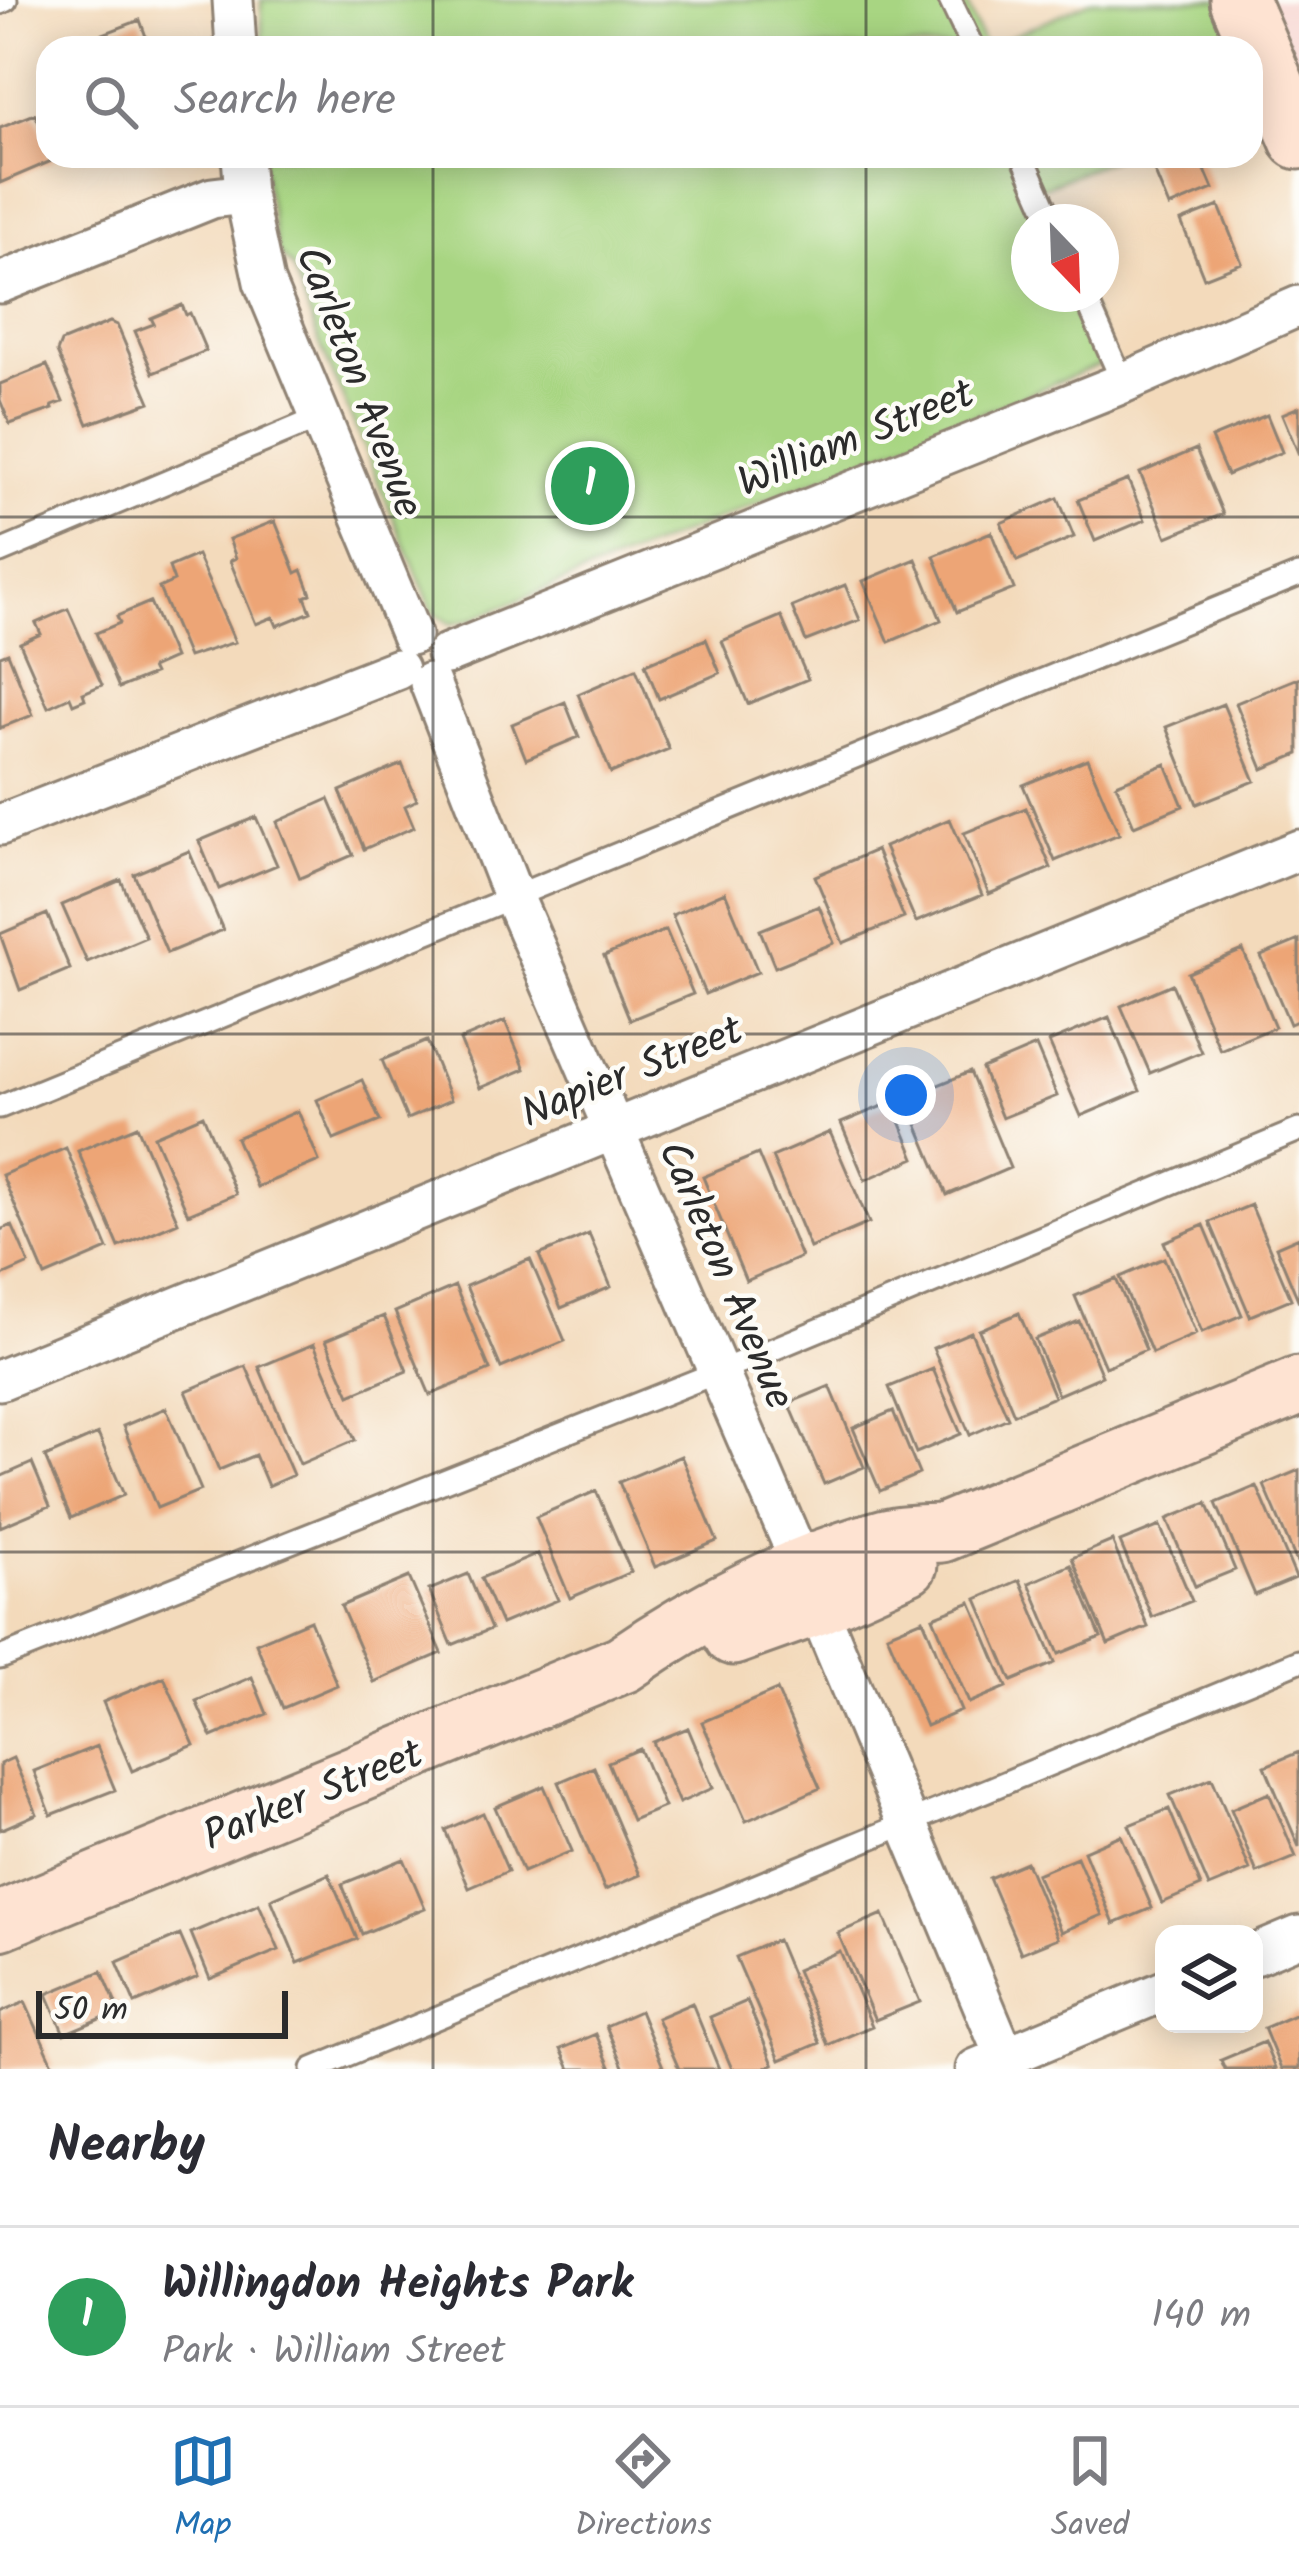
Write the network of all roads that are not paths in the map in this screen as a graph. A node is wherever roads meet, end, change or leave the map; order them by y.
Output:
1 (233, 0) edge
2 (950, 0) edge
3 (1239, 0) edge
4 (235, 36) edge
5 (967, 36) edge
6 (1254, 36) edge
7 (1263, 56) edge
8 (1299, 140) edge
9 (1028, 168) edge
10 (243, 175) edge
11 (1044, 204) edge
12 (0, 283) edge
13 (1299, 306) edge
14 (1092, 312) edge
15 (1123, 382) junction
16 (319, 418) junction
17 (0, 552) edge
18 (1299, 575) edge
19 (421, 660) junction
20 (0, 825) edge
21 (1299, 850) edge
22 (513, 896) junction
23 (0, 1107) edge
24 (613, 1129) junction
25 (1299, 1130) edge
26 (718, 1372) junction
27 (0, 1380) edge
28 (1299, 1386) edge
29 (810, 1587) junction
30 (0, 1658) edge
31 (1299, 1661) edge
32 (906, 1825) junction
33 (0, 1921) edge
34 (1299, 1936) edge
35 (1263, 1950) edge
36 (1155, 1995) edge
37 (997, 2065) edge
38 (313, 2069) edge

1 - 4 street
2 - 5 lane
3 - 6 street
7 - 8 street
9 - 11 lane
10 - 12 street
10 - 16 street, Carleton Avenue
13 - 15 street, William Street
14 - 15 lane
15 - 19 street, William Street
16 - 17 lane
16 - 19 street, Carleton Avenue
18 - 22 lane
19 - 20 street, William Street
19 - 22 street, Carleton Avenue
21 - 24 street, Napier Street
22 - 23 lane
22 - 24 street, Carleton Avenue
24 - 26 street, Carleton Avenue
24 - 27 street, Napier Street
25 - 26 lane
26 - 29 street, Carleton Avenue
26 - 30 lane
28 - 29 street, Parker Street
29 - 32 street, Carleton Avenue
29 - 33 street, Parker Street
31 - 32 lane
32 - 37 street, Carleton Avenue
32 - 38 lane
34 - 35 street
36 - 37 street

